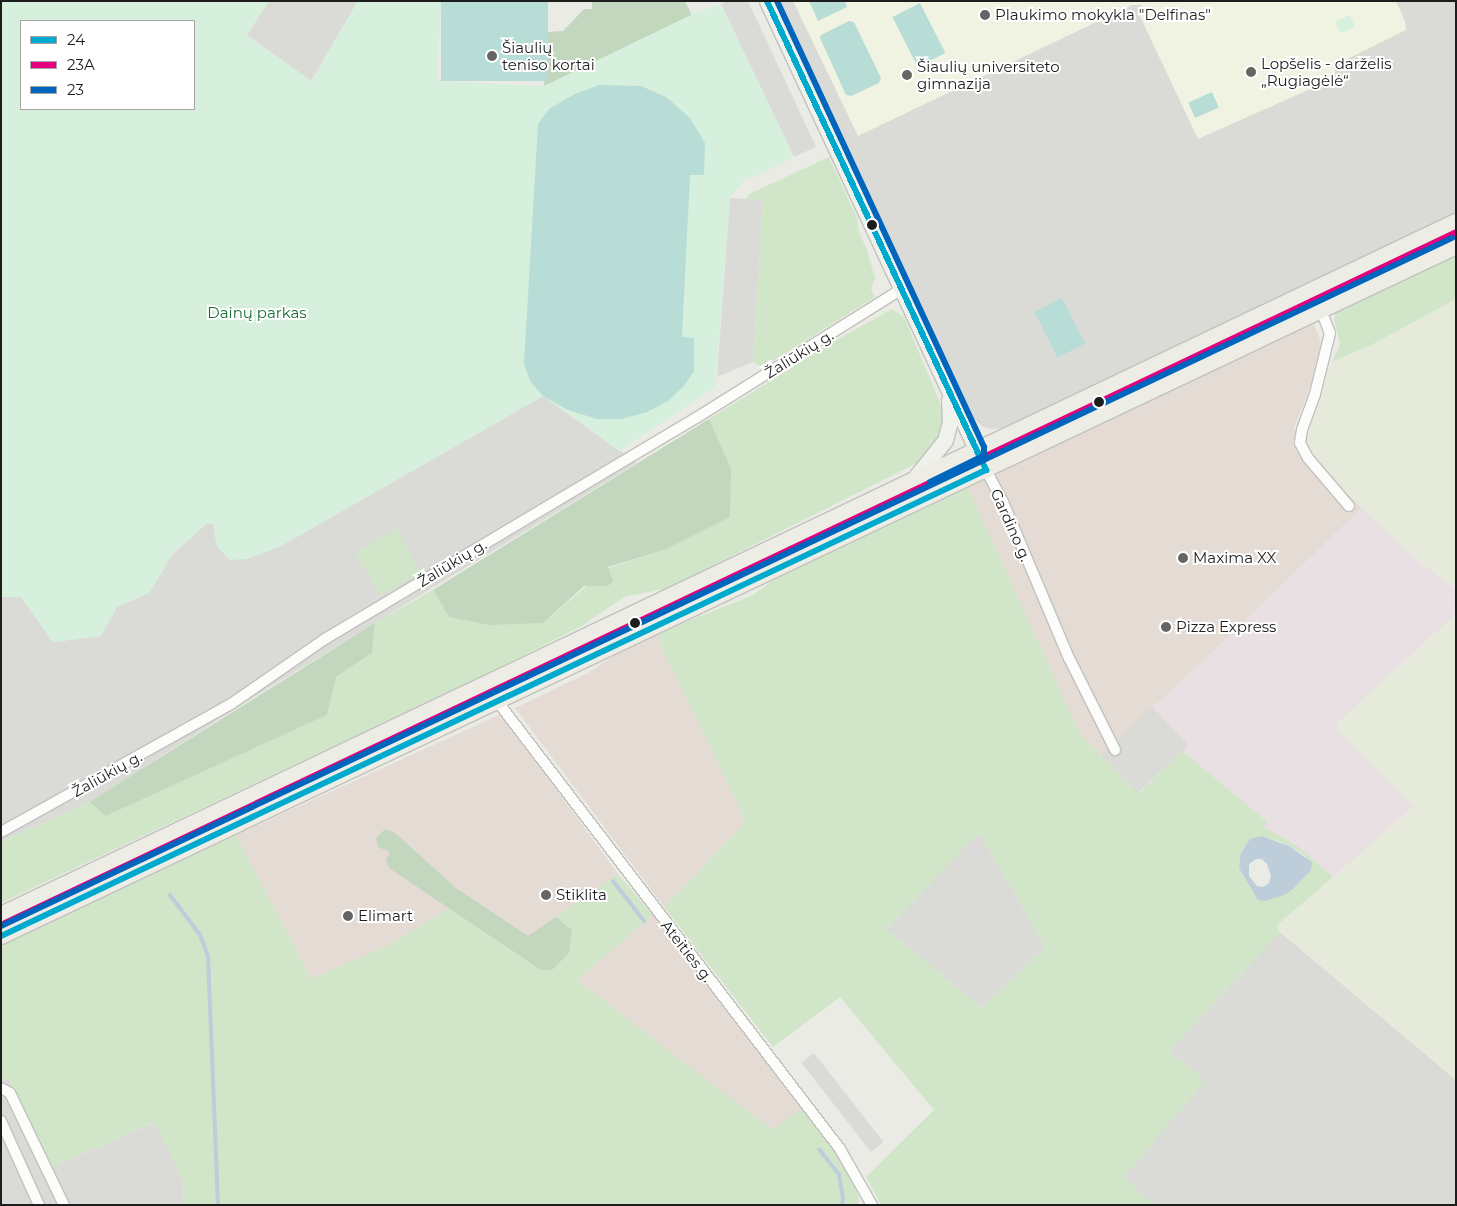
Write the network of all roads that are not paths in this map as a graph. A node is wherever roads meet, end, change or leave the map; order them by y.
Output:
1 (767, 1) edge
2 (1456, 222) edge
3 (1456, 246) edge
4 (1327, 284) junction
5 (900, 290) junction
6 (1337, 303) junction
7 (1321, 310) junction
8 (946, 386) junction
9 (976, 450) junction
10 (986, 470) junction
11 (914, 479) junction
12 (1349, 506) dead end
13 (486, 684) junction
14 (497, 702) junction
15 (1115, 750) dead end
16 (1, 832) edge
17 (86, 874) junction
18 (95, 892) junction
19 (1, 915) edge
20 (1, 936) edge
21 (1, 1088) edge
22 (1, 1121) edge
23 (871, 1204) edge
24 (39, 1205) edge
25 (64, 1205) edge

1 - 5 main road, Gardino g.
2 - 4 main road
3 - 6 main road
4 - 6 main road
4 - 9 main road
5 - 8 main road, Gardino g.
5 - 16 street, Žaliūkių g.
6 - 7 main road
7 - 10 main road
7 - 12 street
8 - 9 main road, Gardino g.
8 - 11 main road
9 - 10 main road, Gardino g.
9 - 11 main road
10 - 14 main road
10 - 15 street, Gardino g.
11 - 13 main road
13 - 14 main road
13 - 17 main road
14 - 18 main road
14 - 23 street, Ateities g.
17 - 18 main road
17 - 19 main road
18 - 20 main road
21 - 25 street
22 - 24 street

